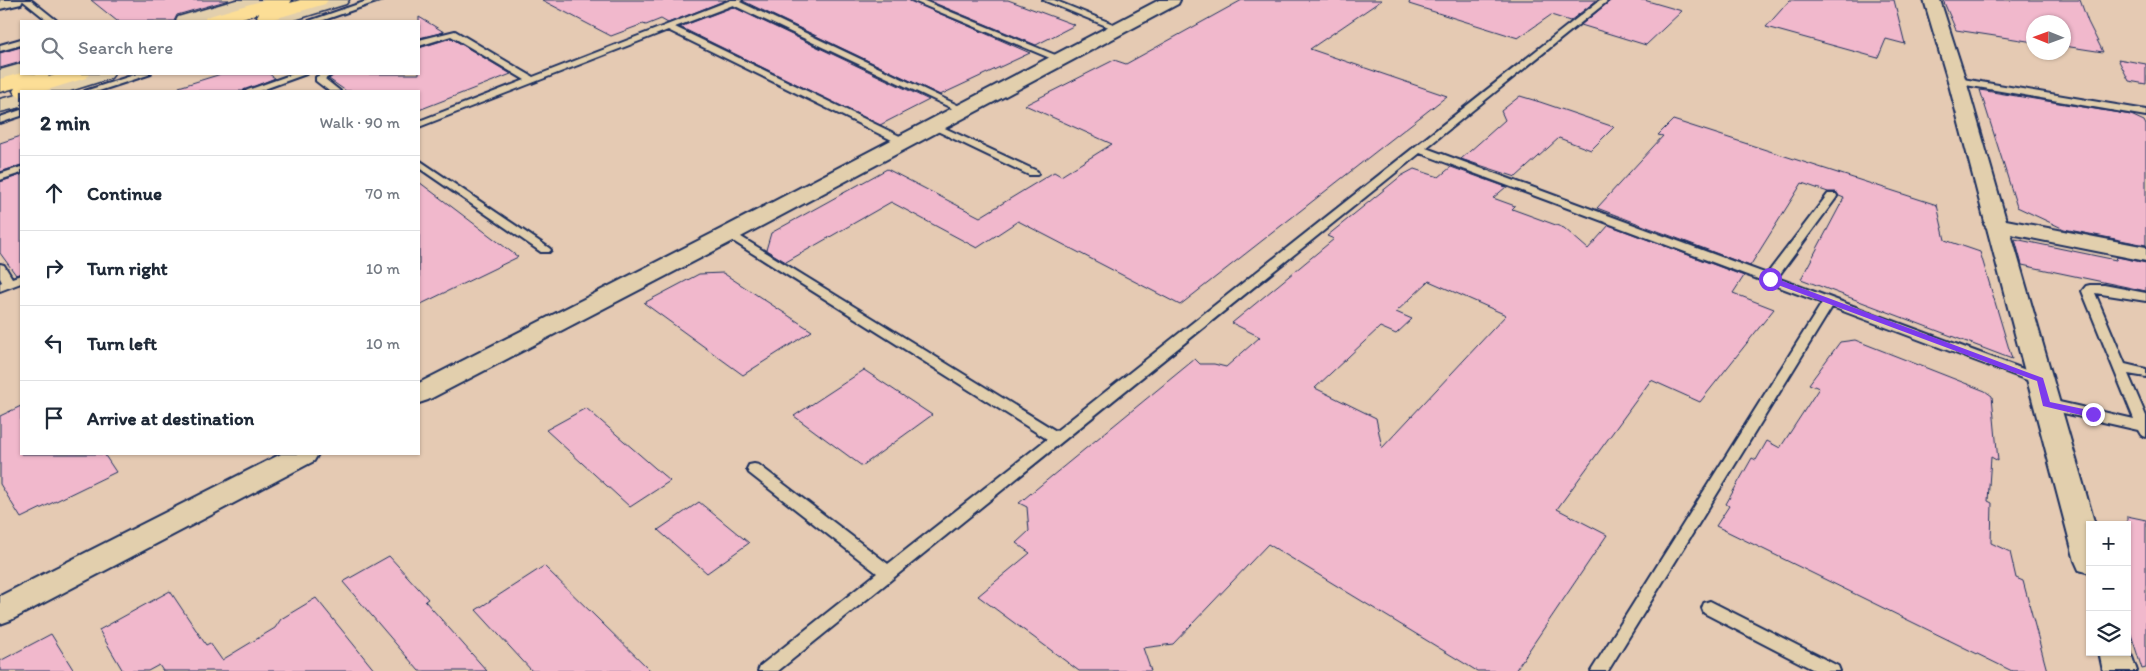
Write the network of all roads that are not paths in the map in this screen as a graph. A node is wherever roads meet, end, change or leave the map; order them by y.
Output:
1 (15, 0) edge
2 (26, 0) edge
3 (256, 0) edge
4 (283, 0) edge
5 (319, 0) edge
6 (340, 0) edge
7 (378, 0) edge
8 (915, 0) edge
9 (1047, 0) edge
10 (1172, 0) edge
11 (1605, 0) edge
12 (1932, 0) edge
13 (735, 1) edge
14 (0, 4) edge
15 (52, 20) dead end
16 (188, 20) edge
17 (217, 20) edge
18 (253, 20) edge
19 (275, 20) edge
20 (316, 20) edge
21 (668, 27) junction
22 (1119, 28) junction
23 (20, 42) edge
24 (420, 43) edge
25 (0, 48) edge
26 (1060, 60) junction
27 (20, 70) edge
28 (38, 75) edge
29 (76, 75) edge
30 (101, 75) edge
31 (143, 75) edge
32 (297, 75) edge
33 (327, 75) edge
34 (0, 77) edge
35 (532, 80) junction
36 (1956, 81) junction
37 (0, 86) edge
38 (25, 90) edge
39 (51, 90) edge
40 (93, 90) edge
41 (253, 90) edge
42 (334, 90) edge
43 (20, 92) edge
44 (0, 98) edge
45 (20, 100) edge
46 (0, 106) edge
47 (963, 110) junction
48 (20, 113) edge
49 (2146, 113) edge
50 (0, 120) edge
51 (420, 124) edge
52 (934, 126) junction
53 (904, 142) junction
54 (1420, 149) junction
55 (420, 164) edge
56 (20, 170) edge
57 (1032, 173) dead end
58 (0, 177) edge
59 (1832, 196) dead end
60 (1995, 224) junction
61 (729, 234) junction
62 (544, 250) dead end
63 (2146, 254) edge
64 (0, 267) edge
65 (20, 279) edge
66 (1770, 279) junction
67 (5, 286) edge
68 (2146, 298) edge
69 (1830, 301) junction
70 (2118, 367) junction
71 (2146, 373) edge
72 (2040, 380) junction
73 (420, 393) edge
74 (2132, 401) junction
75 (2046, 404) junction
76 (2146, 404) edge
77 (2145, 428) edge
78 (1056, 438) junction
79 (302, 455) edge
80 (754, 469) dead end
81 (2086, 547) edge
82 (888, 572) junction
83 (1710, 608) dead end
84 (0, 611) edge
85 (2116, 656) edge
86 (766, 671) edge
87 (1599, 671) edge
88 (1832, 671) edge
89 (2120, 671) edge

1 - 14 street
2 - 15 lane
3 - 16 street
4 - 17 main road
5 - 18 main road
6 - 19 street
7 - 20 lane
8 - 26 lane
9 - 22 lane
10 - 22 street
11 - 54 lane
12 - 36 street
13 - 21 lane
13 - 47 lane
21 - 35 lane
21 - 53 lane
22 - 26 street
23 - 25 lane
24 - 35 lane
26 - 47 street
27 - 34 street
28 - 37 main road
29 - 38 main road
30 - 39 street
31 - 40 lane
32 - 41 lane
33 - 42 lane
35 - 51 lane
36 - 49 lane
36 - 60 street
43 - 44 main road
45 - 46 street
47 - 52 street
48 - 50 lane
52 - 53 street
52 - 57 lane
53 - 61 street
54 - 66 lane
54 - 78 lane
55 - 62 lane
56 - 58 lane
59 - 66 lane
60 - 63 street
60 - 72 street
61 - 73 street
61 - 78 lane
64 - 67 lane
65 - 67 lane
66 - 69 lane
68 - 70 lane
69 - 72 lane
69 - 87 lane
70 - 71 lane
70 - 74 lane
72 - 75 street
74 - 76 lane
74 - 77 lane
75 - 77 lane
75 - 81 street
78 - 82 lane
79 - 84 street
80 - 82 lane
82 - 86 lane
83 - 88 lane
85 - 89 street

